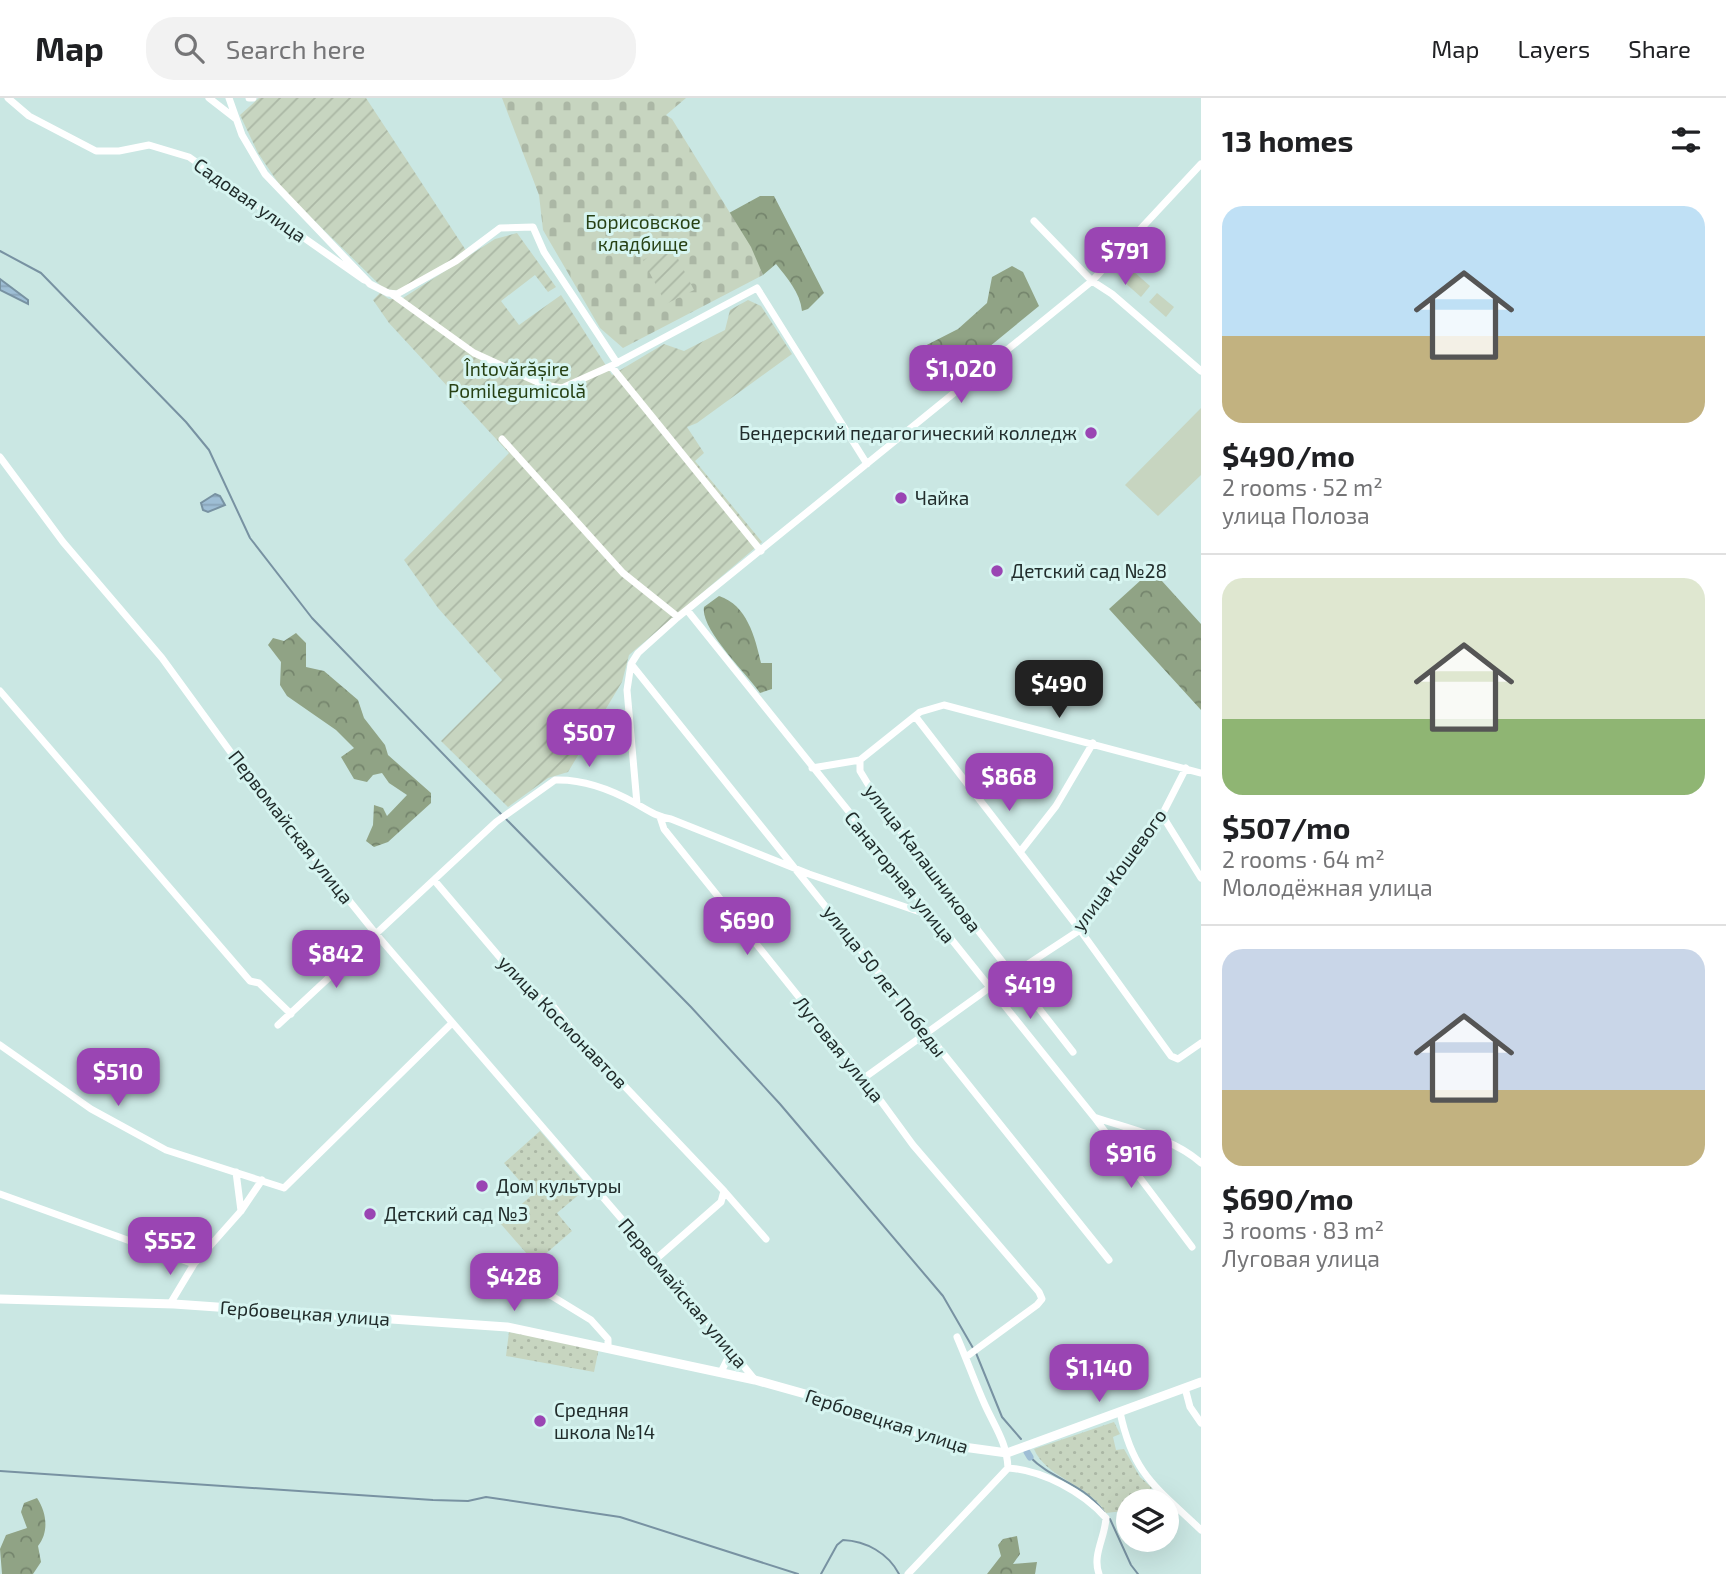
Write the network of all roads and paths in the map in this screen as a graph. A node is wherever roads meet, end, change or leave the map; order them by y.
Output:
1 (8, 98) edge
2 (209, 98) edge
3 (229, 98) edge
4 (237, 120) junction
5 (1201, 164) edge
6 (1034, 220) dead end
7 (1092, 281) junction
8 (370, 284) junction
9 (393, 295) junction
10 (614, 364) junction
11 (1201, 371) edge
12 (502, 439) dead end
13 (0, 457) edge
14 (867, 464) junction
15 (761, 551) junction
16 (687, 610) junction
17 (678, 617) junction
18 (631, 664) junction
19 (0, 691) edge
20 (917, 714) junction
21 (1093, 743) junction
22 (860, 760) junction
23 (812, 768) junction
24 (1186, 768) junction
25 (1201, 773) edge
26 (637, 804) junction
27 (1162, 815) junction
28 (660, 817) junction
29 (1020, 852) junction
30 (799, 870) junction
31 (1201, 878) edge
32 (434, 880) junction
33 (930, 915) junction
34 (1080, 930) junction
35 (376, 934) junction
36 (1010, 973) junction
37 (988, 988) junction
38 (291, 1014) junction
39 (451, 1024) junction
40 (278, 1025) dead end
41 (927, 1035) junction
42 (1201, 1043) edge
43 (0, 1045) edge
44 (1073, 1052) dead end
45 (864, 1077) junction
46 (1094, 1117) junction
47 (1201, 1163) edge
48 (236, 1172) junction
49 (262, 1180) junction
50 (724, 1191) junction
51 (0, 1194) edge
52 (241, 1211) junction
53 (766, 1239) dead end
54 (1192, 1247) dead end
55 (656, 1259) junction
56 (1109, 1260) dead end
57 (194, 1264) junction
58 (524, 1279) dead end
59 (1, 1301) edge
60 (170, 1304) junction
61 (957, 1337) dead end
62 (608, 1347) junction
63 (732, 1352) junction
64 (972, 1353) junction
65 (721, 1372) junction
66 (755, 1380) junction
67 (1201, 1382) edge
68 (1185, 1388) junction
69 (1120, 1412) junction
70 (1201, 1423) edge
71 (1007, 1453) junction
72 (1008, 1468) junction
73 (1201, 1530) edge
74 (908, 1574) edge
75 (1099, 1574) edge

1 - 8 street, Садовая улица
2 - 4 street
3 - 4 street
4 - 8 street
5 - 7 street
6 - 7 street
7 - 11 street
7 - 14 street
8 - 9 street
9 - 10 street
9 - 10 street
10 - 14 street
10 - 15 street
12 - 17 street
13 - 35 street, Первомайская улица
14 - 15 street
15 - 16 street
16 - 17 street
16 - 23 street, Санаторная улица
17 - 18 street
18 - 26 street
18 - 30 street, улица 50 лет Победы
19 - 38 street
20 - 21 street
20 - 22 street
20 - 29 street
21 - 24 street
21 - 29 street
22 - 23 street
22 - 36 street, улица Калашникова
23 - 33 street, Санаторная улица
24 - 25 street
24 - 27 street, улица Кошевого
26 - 28 street
26 - 32 street
27 - 31 street
27 - 34 street, улица Кошевого
28 - 30 street
28 - 45 street, Луговая улица
29 - 34 street
30 - 33 street
30 - 41 street, улица 50 лет Победы
32 - 35 street
32 - 50 street, улица Космонавтов
33 - 37 street, Санаторная улица
34 - 36 street, улица Кошевого
34 - 42 street
35 - 38 street
35 - 39 street, Первомайская улица
36 - 37 street, улица Кошевого
36 - 44 street, улица Калашникова
37 - 41 street, улица Кошевого
37 - 46 street, Санаторная улица
38 - 40 street
39 - 49 street
39 - 55 street, Первомайская улица
41 - 45 street, улица Кошевого
41 - 56 street, улица 50 лет Победы
43 - 48 street
45 - 64 street, Луговая улица
46 - 47 street
46 - 54 street, Санаторная улица
48 - 49 street
48 - 52 street
49 - 52 street
50 - 53 street, улица Космонавтов
50 - 55 street
51 - 57 street
52 - 57 street
55 - 63 street, Первомайская улица
57 - 60 street
58 - 62 street
59 - 60 street, Гербовецкая улица
60 - 62 street, Гербовецкая улица
61 - 64 street
62 - 65 street, Гербовецкая улица
63 - 65 street
63 - 66 street, Первомайская улица
64 - 71 street
65 - 66 street, Гербовецкая улица
66 - 71 street, Гербовецкая улица
67 - 68 street, Гербовецкая улица
68 - 69 street, Гербовецкая улица
68 - 70 street
69 - 71 street, Гербовецкая улица
69 - 73 street
71 - 72 street
72 - 74 street
72 - 75 street

